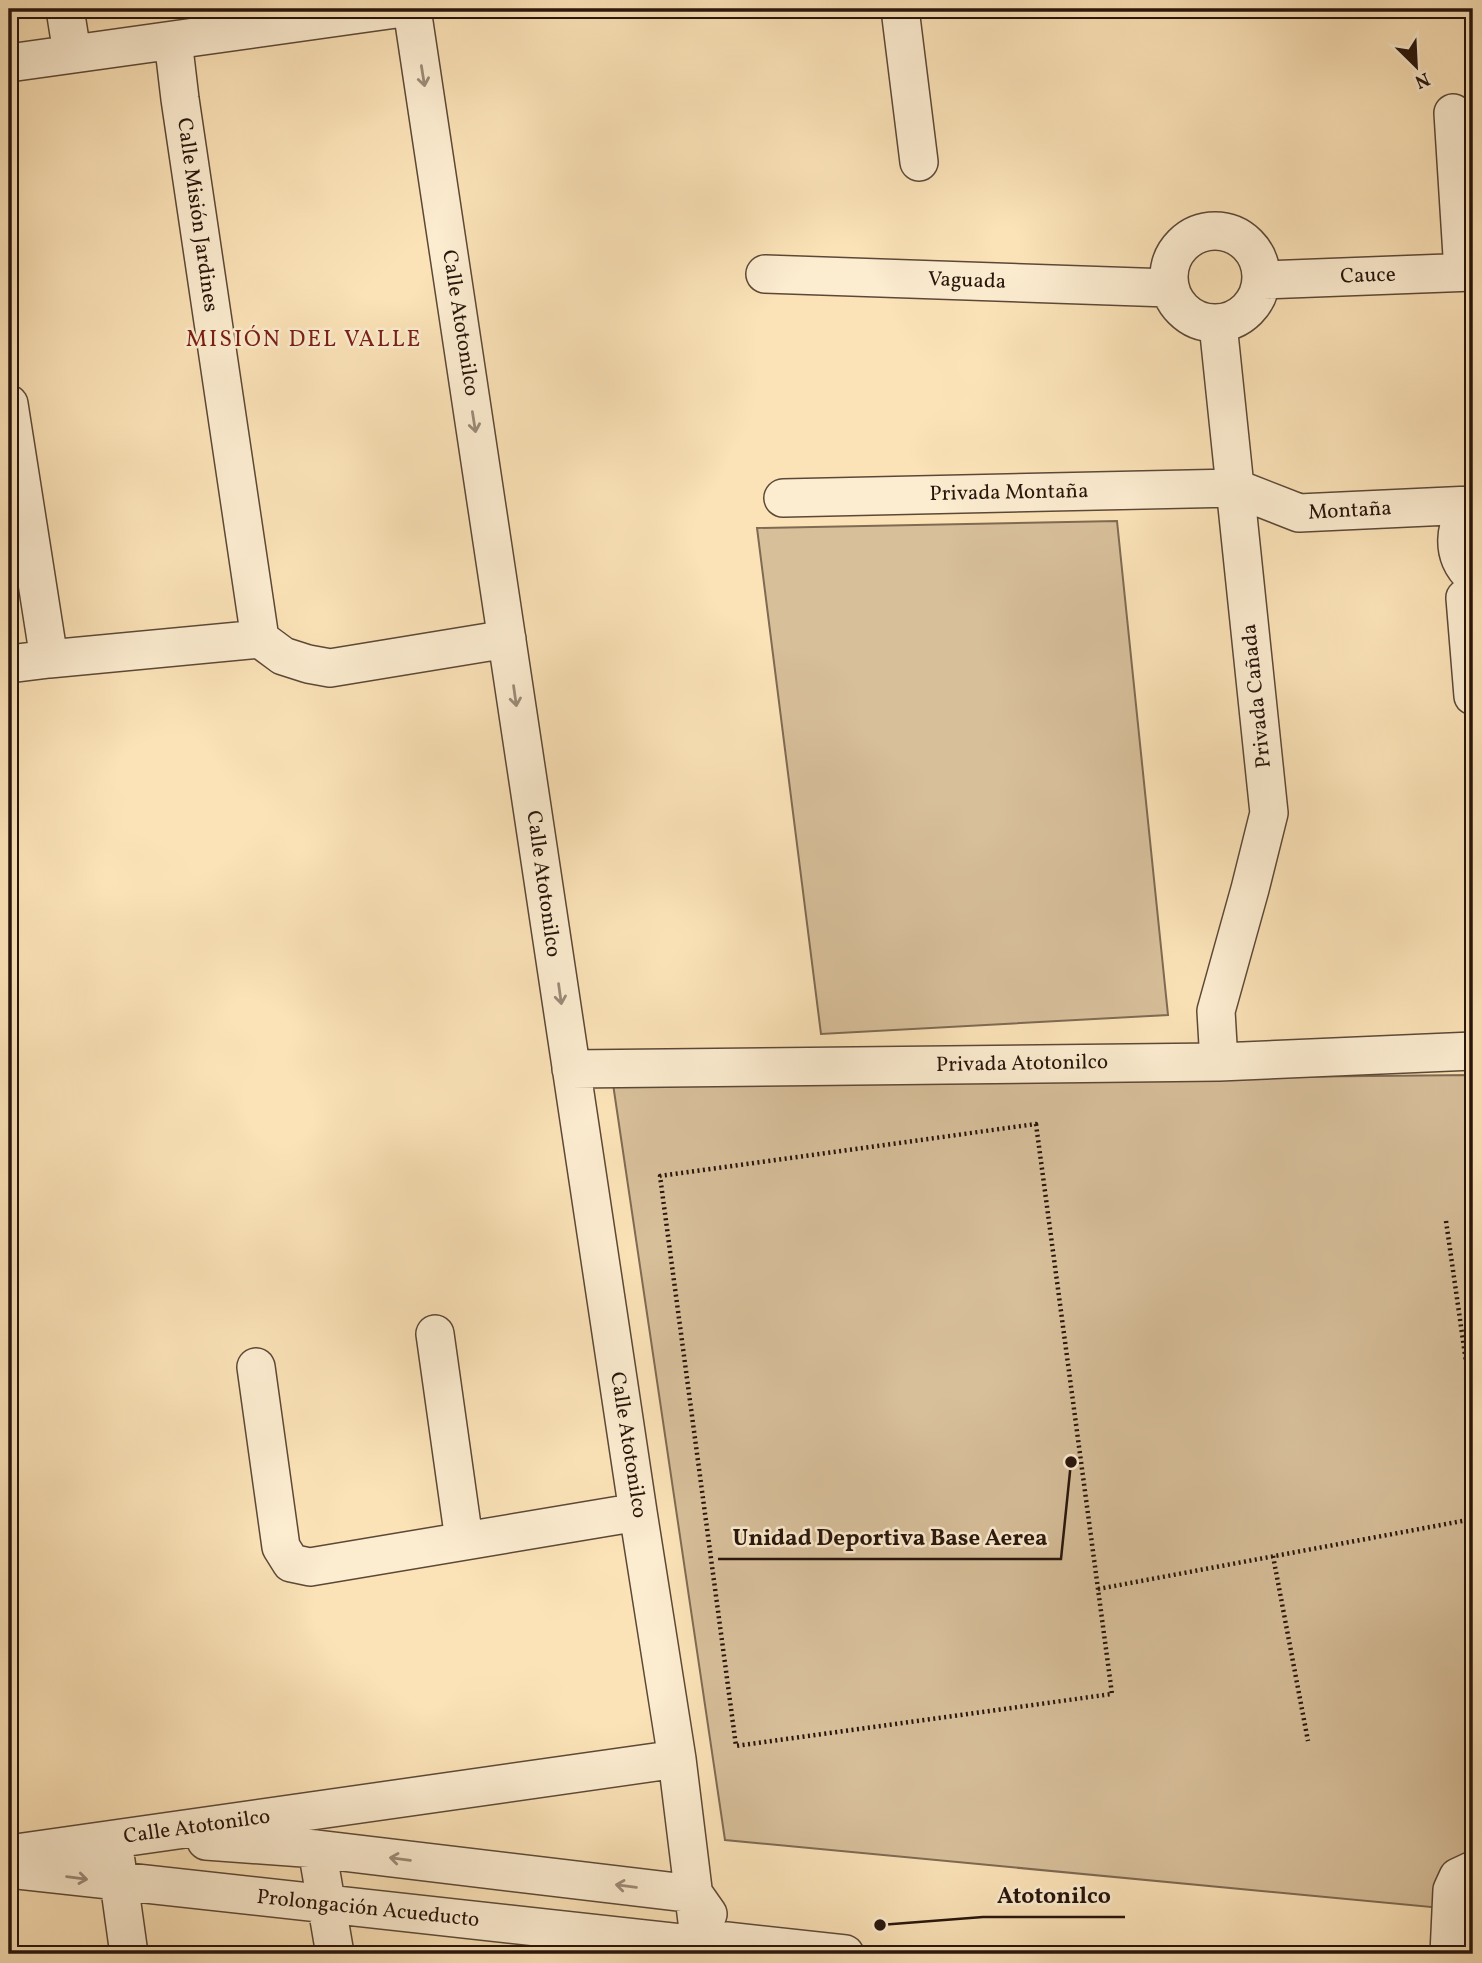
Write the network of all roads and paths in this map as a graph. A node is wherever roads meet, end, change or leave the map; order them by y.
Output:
1 (65, 9) edge
2 (396, 9) edge
3 (412, 9) edge
4 (900, 9) edge
5 (173, 40) junction
6 (72, 53) junction
7 (9, 63) edge
8 (1452, 113) dead end
9 (919, 162) dead end
10 (1468, 272) edge
11 (765, 274) dead end
12 (1263, 280) junction
13 (1169, 288) junction
14 (1219, 324) junction
15 (9, 404) edge
16 (1235, 488) junction
17 (783, 498) dead end
18 (1472, 504) edge
19 (1473, 576) edge
20 (1473, 592) edge
21 (260, 639) junction
22 (507, 639) junction
23 (49, 659) junction
24 (9, 664) edge
25 (1473, 696) edge
26 (1473, 1051) edge
27 (1219, 1062) junction
28 (571, 1069) junction
29 (1446, 1221) dead end
30 (435, 1334) dead end
31 (256, 1367) dead end
32 (1473, 1411) edge
33 (638, 1512) junction
34 (1473, 1519) edge
35 (464, 1540) junction
36 (1273, 1556) junction
37 (1098, 1589) junction
38 (1308, 1741) dead end
39 (677, 1759) junction
40 (124, 1837) junction
41 (317, 1849) junction
42 (9, 1853) edge
43 (9, 1870) edge
44 (1473, 1870) edge
45 (538, 1875) junction
46 (119, 1883) junction
47 (694, 1894) junction
48 (326, 1904) junction
49 (549, 1941) edge
50 (709, 1947) edge
51 (129, 1954) edge
52 (335, 1954) edge
53 (834, 1954) edge
54 (1450, 1954) edge

1 - 6 street
2 - 5 street
3 -> 22 street, Calle Atotonilco
4 - 9 street
5 - 6 street
5 - 21 street, Calle Misión Jardines
6 - 7 street
8 - 10 street
10 - 12 street, Cauce
11 - 13 street, Vaguada
12 - 13 street
12 - 14 street
13 - 14 street
14 - 16 street, Privada Cañada
15 - 23 street
16 - 17 street, Privada Montaña
16 - 18 street, Montaña
16 - 27 street, Privada Cañada
18 - 19 street
20 - 25 street
21 - 22 street
21 - 23 street
22 -> 28 street, Calle Atotonilco
23 - 24 street
26 - 27 street, Privada Atotonilco
27 - 28 street, Privada Atotonilco
28 - 33 street, Calle Atotonilco
29 - 32 path
30 - 35 street
31 - 35 street
33 - 35 street
33 - 39 street, Calle Atotonilco
34 - 36 path
36 - 37 path
36 - 38 path
37 - 37 path
39 - 40 street, Calle Atotonilco
39 - 47 street, Calle Atotonilco
40 - 41 street
40 - 42 street, Calle Atotonilco
40 - 46 street
45 -> 41 street
41 - 48 street
43 -> 46 street, Prolongación Acueducto
44 - 54 street
47 -> 45 street
45 - 49 street
46 - 48 street, Prolongación Acueducto
46 - 51 street
47 - 50 street
48 - 49 street, Prolongación Acueducto
48 - 52 street
49 - 50 street, Prolongación Acueducto
50 - 53 street, Prolongación Acueducto

